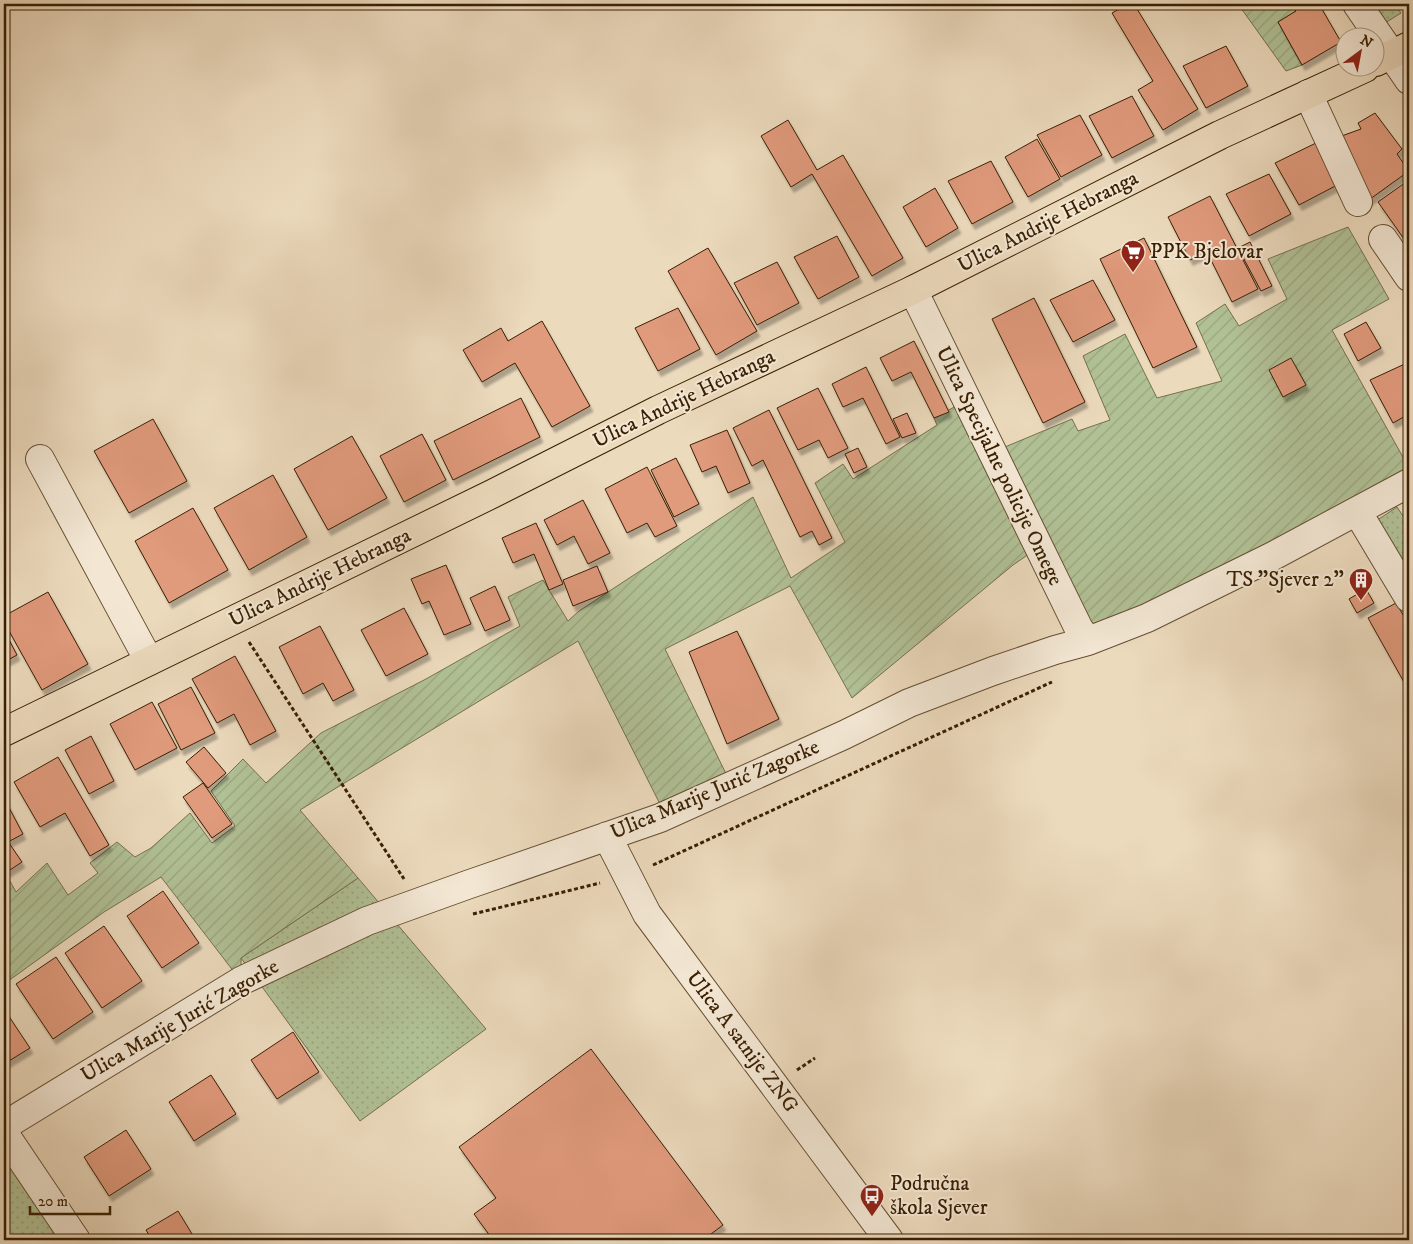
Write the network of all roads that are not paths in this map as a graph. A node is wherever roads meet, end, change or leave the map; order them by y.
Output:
1 (1357, 4) edge
2 (1392, 54) edge
3 (1342, 78) edge
4 (1409, 80) edge
5 (1308, 94) junction
6 (1358, 202) dead end
7 (1383, 239) dead end
8 (1409, 277) edge
9 (913, 290) junction
10 (40, 459) dead end
11 (1409, 483) edge
12 (1358, 511) junction
13 (1409, 598) edge
14 (1088, 641) junction
15 (149, 661) junction
16 (4, 732) edge
17 (607, 836) junction
18 (4, 1126) edge
19 (4, 1133) edge
20 (76, 1240) edge
21 (889, 1240) edge

1 - 2 street
2 - 4 street
3 - 5 main road, Ulica Andrije Hebranga
5 - 6 street
5 - 9 main road, Ulica Andrije Hebranga
7 - 8 street
9 - 14 street, Ulica Specijalne policije Omege
9 - 15 main road, Ulica Andrije Hebranga
10 - 15 street
11 - 12 street, Ulica Marije Jurić Zagorke
12 - 13 street
12 - 14 street, Ulica Marije Jurić Zagorke
14 - 17 street, Ulica Marije Jurić Zagorke
15 - 16 main road, Ulica Andrije Hebranga
17 - 18 street, Ulica Marije Jurić Zagorke
17 - 21 street, Ulica A satnije ZNG
19 - 20 street

